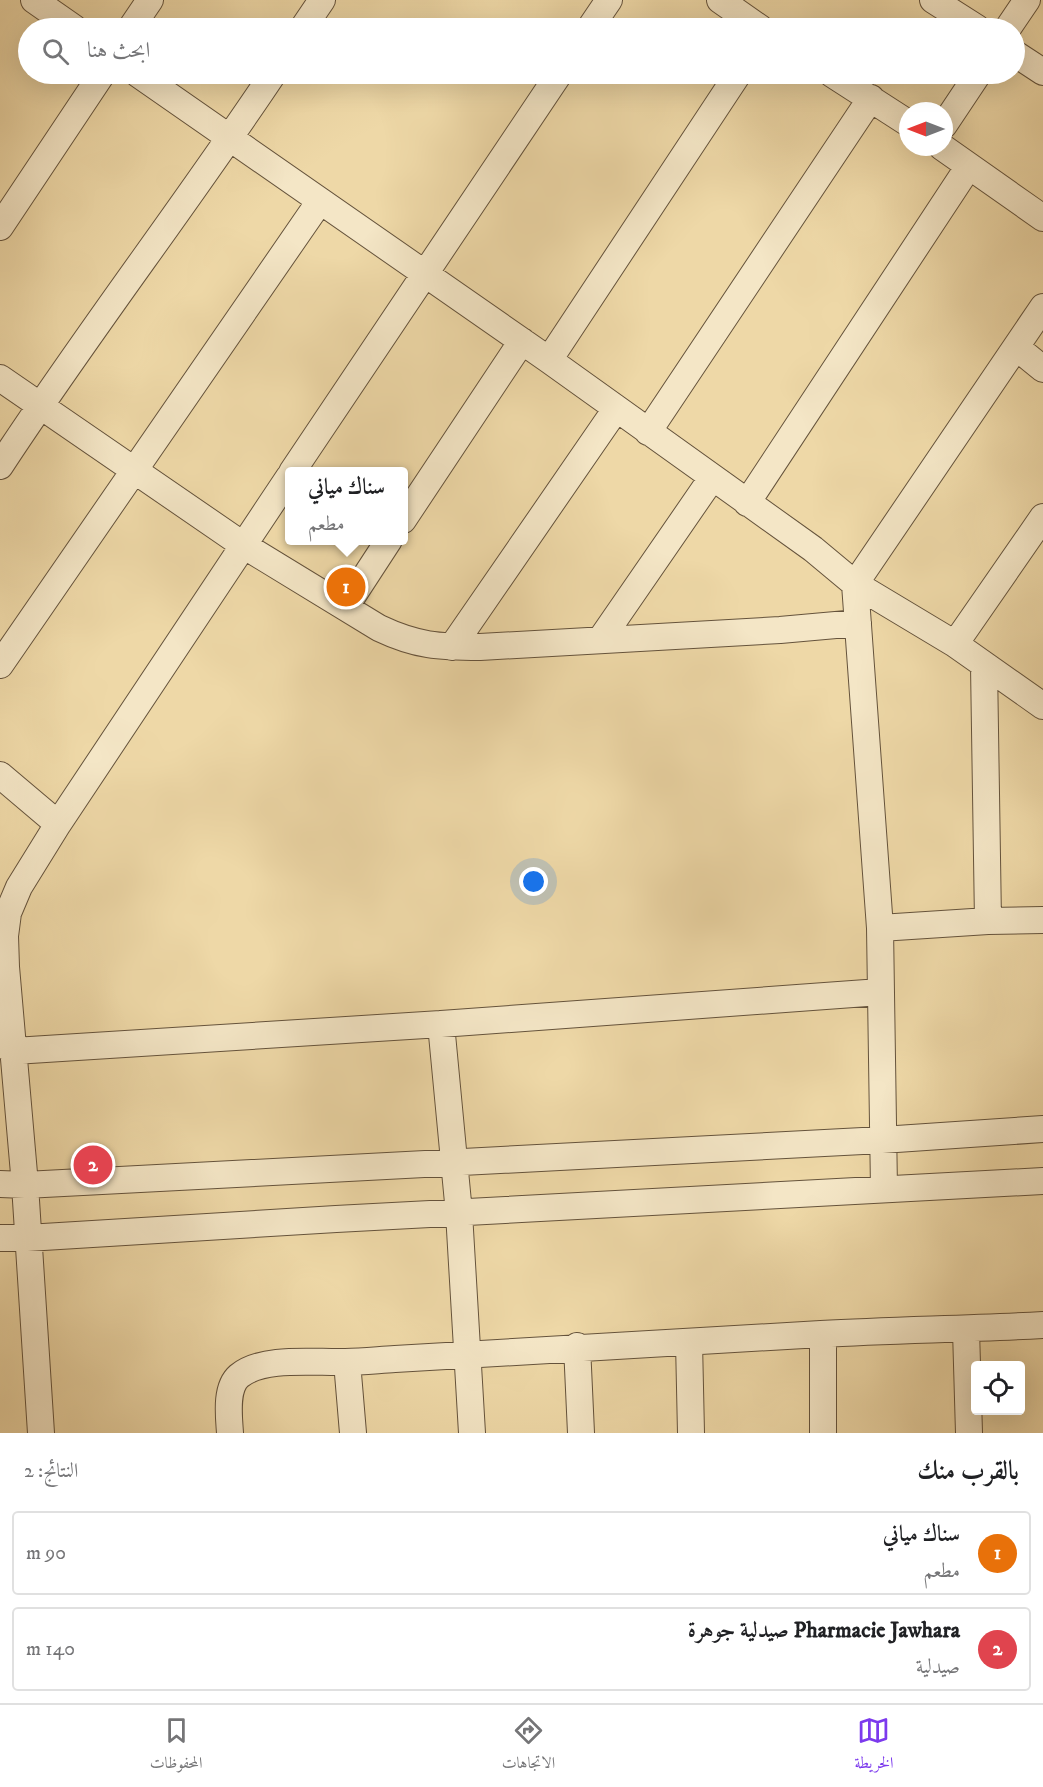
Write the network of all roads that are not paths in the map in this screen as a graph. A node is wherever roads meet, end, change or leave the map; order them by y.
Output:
1 (34, 0) edge
2 (150, 0) edge
3 (322, 0) edge
4 (609, 0) edge
5 (720, 0) edge
6 (933, 0) edge
7 (1027, 0) edge
8 (60, 18) edge
9 (138, 18) edge
10 (310, 18) edge
11 (597, 18) edge
12 (746, 18) edge
13 (961, 18) edge
14 (1015, 18) edge
15 (1025, 60) edge
16 (1043, 72) edge
17 (95, 84) edge
18 (152, 84) edge
19 (266, 84) edge
20 (552, 84) edge
21 (731, 84) edge
22 (848, 84) edge
23 (971, 84) edge
24 (871, 98) junction
25 (953, 112) edge
26 (899, 117) edge
27 (230, 138) junction
28 (953, 155) edge
29 (969, 166) junction
30 (320, 201) junction
31 (1043, 218) edge
32 (0, 227) edge
33 (425, 274) junction
34 (1043, 307) edge
35 (522, 341) junction
36 (1016, 347) junction
37 (549, 360) junction
38 (1043, 369) edge
39 (0, 378) edge
40 (40, 405) junction
41 (616, 409) junction
42 (648, 432) junction
43 (0, 466) edge
44 (295, 467) edge
45 (135, 471) junction
46 (712, 478) junction
47 (285, 483) edge
48 (747, 503) junction
49 (408, 512) edge
50 (1043, 518) edge
51 (243, 545) junction
52 (386, 545) edge
53 (855, 584) junction
54 (346, 606) junction
55 (858, 623) junction
56 (601, 639) junction
57 (954, 644) junction
58 (452, 647) junction
59 (0, 665) edge
60 (984, 666) junction
61 (1043, 706) edge
62 (0, 775) edge
63 (58, 824) junction
64 (1043, 920) edge
65 (988, 921) junction
66 (880, 928) junction
67 (880, 992) junction
68 (441, 1024) junction
69 (7, 1047) edge
70 (1043, 1129) edge
71 (882, 1140) junction
72 (454, 1161) junction
73 (1043, 1181) edge
74 (12, 1185) edge
75 (884, 1189) junction
76 (459, 1213) junction
77 (0, 1238) edge
78 (27, 1238) junction
79 (1043, 1324) edge
80 (966, 1330) junction
81 (823, 1334) junction
82 (689, 1342) junction
83 (577, 1346) junction
84 (469, 1354) junction
85 (347, 1362) junction
86 (41, 1433) edge
87 (230, 1433) edge
88 (353, 1433) edge
89 (472, 1433) edge
90 (581, 1433) edge
91 (692, 1433) edge
92 (824, 1433) edge
93 (969, 1433) edge

1 - 8 street
2 - 9 street
3 - 10 street
4 - 11 street
5 - 12 street
6 - 13 street
7 - 14 street
15 - 16 street
17 - 32 street
18 - 27 street
19 - 27 street
20 - 33 street
21 - 37 street
22 - 24 street
23 - 25 street
24 - 26 street
24 - 42 street
27 - 30 street
27 - 40 street
28 - 29 street
29 - 31 street
29 - 48 street
30 - 33 street
30 - 45 street
33 - 35 street
33 - 44 street
34 - 36 street
35 - 37 street
35 - 49 street
36 - 38 street
36 - 53 street
37 - 41 street
39 - 40 street
40 - 43 street
40 - 45 street
41 - 42 street
41 - 58 street
42 - 46 street
45 - 51 street
45 - 59 street
46 - 48 street
46 - 56 street
47 - 51 street
48 - 53 street
50 - 57 street
51 - 54 street
51 - 63 street
52 - 54 street
53 - 55 street
53 - 57 street
54 - 58 street
55 - 56 street
55 - 66 street
56 - 58 street
57 - 60 street
60 - 61 street
60 - 65 street
62 - 63 street
63 - 69 street
64 - 65 street
65 - 66 street
66 - 67 street
67 - 68 street
67 - 71 street
68 - 69 street
68 - 72 street
69 - 74 street
70 - 71 street
71 - 72 street
71 - 75 street
72 - 74 street
72 - 76 street
73 - 75 street
74 - 78 street
75 - 76 street
76 - 78 street
76 - 84 street
77 - 78 street
78 - 86 street
79 - 80 street
80 - 81 street
80 - 93 street
81 - 82 street
81 - 92 street
82 - 83 street
82 - 91 street
83 - 84 street
83 - 90 street
84 - 85 street
84 - 89 street
85 - 87 street
85 - 88 street

